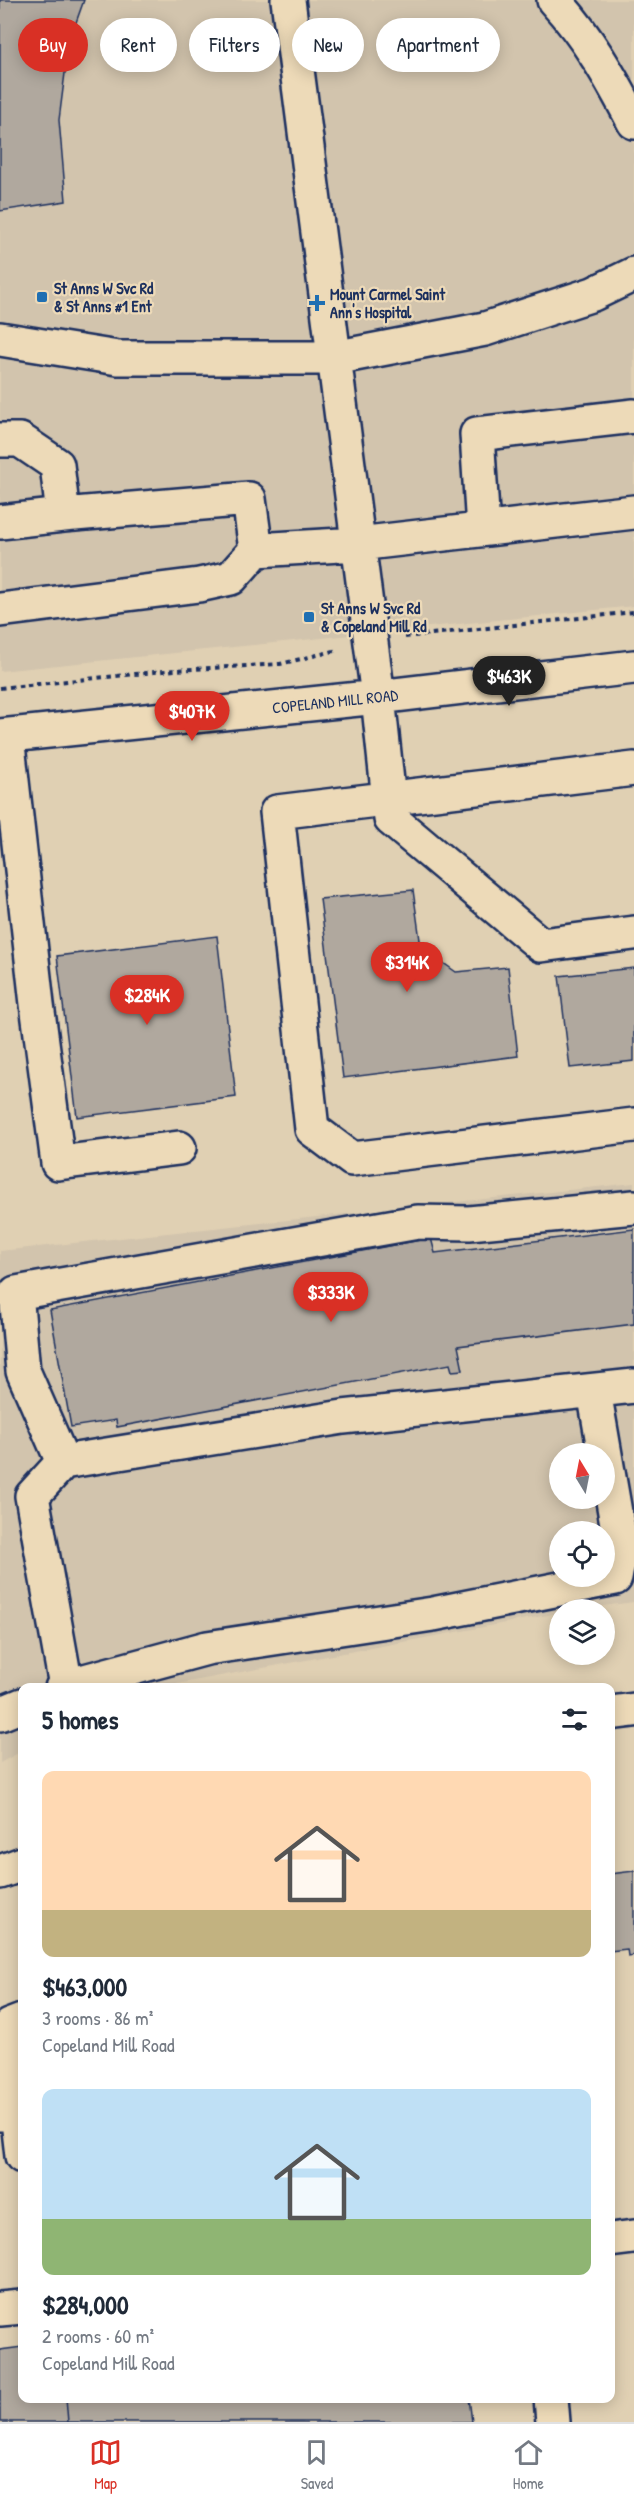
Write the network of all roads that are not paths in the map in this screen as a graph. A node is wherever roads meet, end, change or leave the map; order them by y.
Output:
1 (288, 0) edge
2 (554, 0) edge
3 (634, 122) edge
4 (634, 274) edge
5 (0, 339) edge
6 (334, 358) junction
7 (634, 416) edge
8 (0, 440) edge
9 (634, 512) edge
10 (63, 515) junction
11 (0, 522) edge
12 (483, 530) junction
13 (358, 544) junction
14 (256, 550) junction
15 (0, 610) edge
16 (634, 666) edge
17 (378, 697) junction
18 (4, 736) edge
19 (634, 769) edge
20 (389, 799) junction
21 (634, 933) edge
22 (634, 1125) edge
23 (179, 1148) dead end
24 (634, 1207) edge
25 (634, 1386) edge
26 (594, 1391) junction
27 (63, 1462) junction
28 (63, 1683) edge
29 (79, 1683) edge
30 (18, 1707) edge
31 (634, 1710) edge
32 (615, 1712) edge
33 (0, 1714) edge
34 (18, 1865) edge
35 (0, 1872) edge
36 (18, 2023) edge
37 (8, 2113) edge
38 (18, 2144) edge
39 (634, 2237) edge
40 (615, 2239) edge
41 (18, 2307) edge
42 (0, 2309) edge
43 (551, 2403) edge
44 (553, 2422) edge

1 - 6 street
2 - 3 street
4 - 6 street
5 - 6 street
6 - 13 street
7 - 12 street
8 - 10 street
9 - 12 street
10 - 11 street
10 - 14 street
12 - 13 street
13 - 14 street
13 - 17 street
14 - 15 street
16 - 17 street, COPELAND MILL ROAD
17 - 18 street, COPELAND MILL ROAD
17 - 20 street
18 - 23 street
19 - 20 street
20 - 21 street
20 - 22 street
24 - 27 street
25 - 26 street
26 - 27 street
26 - 29 street
27 - 28 street
30 - 33 street
31 - 32 street
34 - 35 street
36 - 37 street
37 - 38 street
39 - 40 street
41 - 42 street
43 - 44 street

